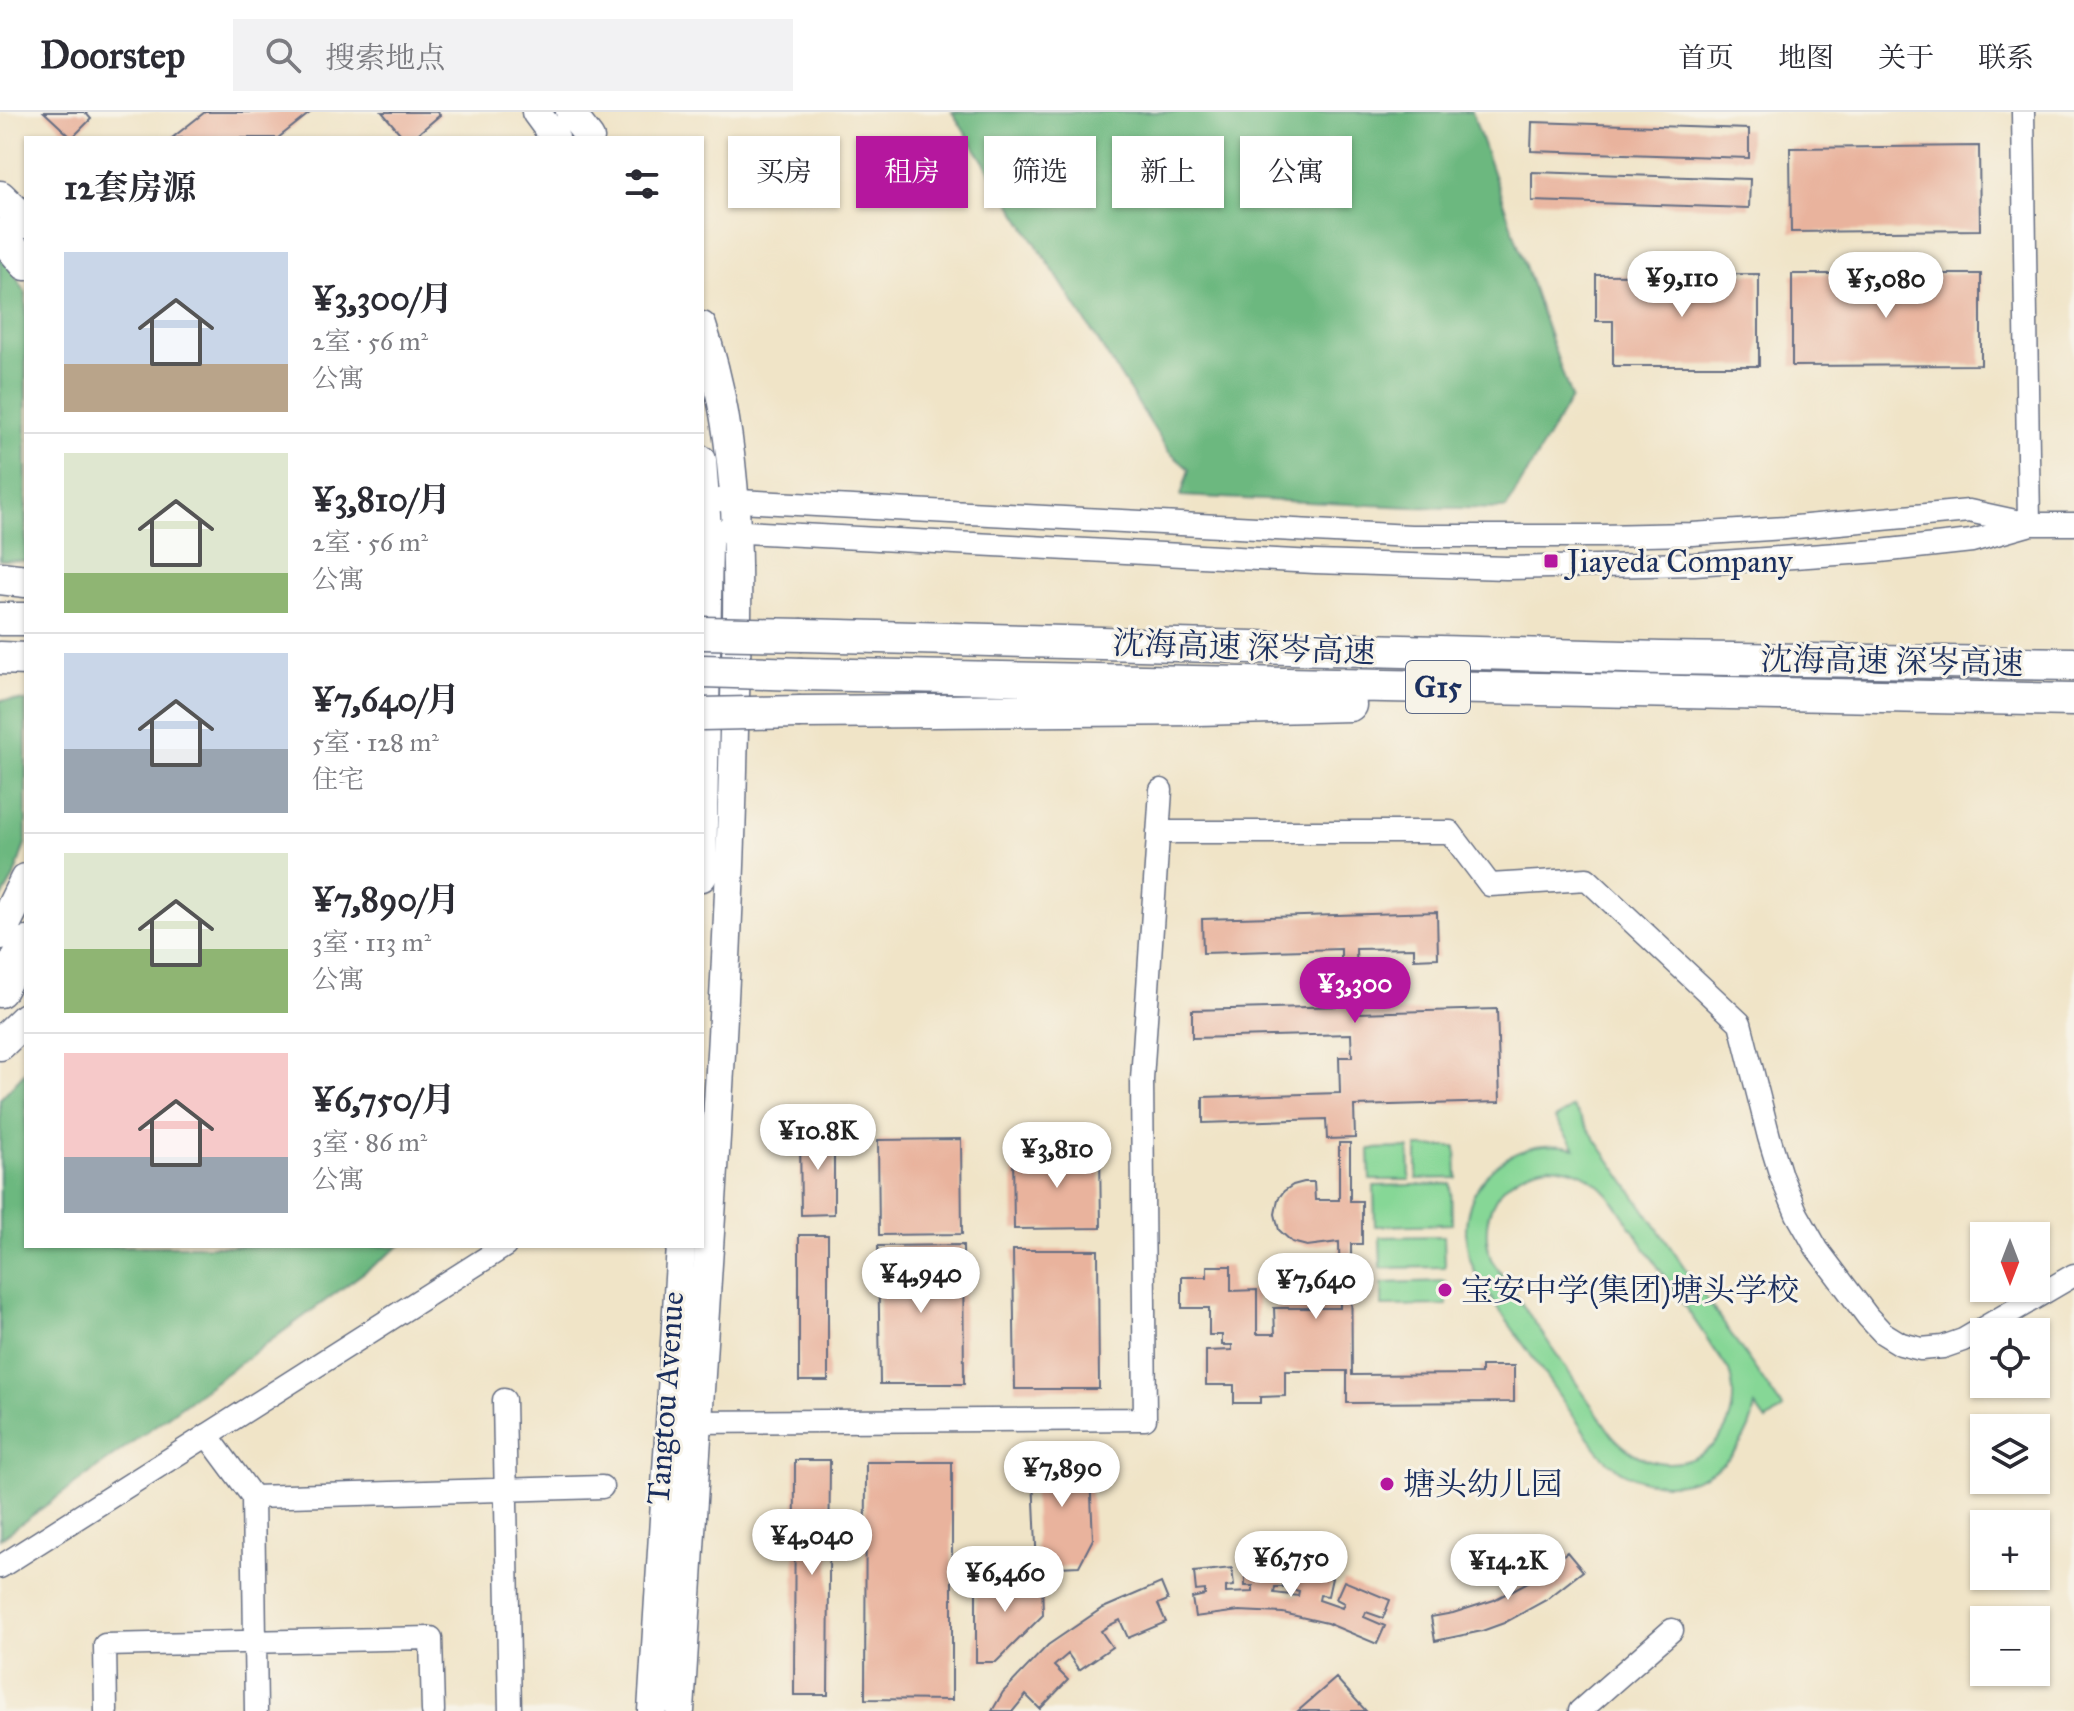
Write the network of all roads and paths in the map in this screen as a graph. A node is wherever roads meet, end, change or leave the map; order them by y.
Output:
1 (536, 112) edge
2 (570, 112) edge
3 (2023, 112) edge
4 (554, 136) edge
5 (588, 136) edge
6 (0, 197) edge
7 (24, 220) edge
8 (0, 234) edge
9 (24, 262) edge
10 (704, 332) edge
11 (704, 486) edge
12 (705, 499) junction
13 (734, 500) junction
14 (2029, 524) junction
15 (2074, 524) edge
16 (707, 530) junction
17 (735, 531) junction
18 (704, 633) edge
19 (2074, 664) edge
20 (704, 671) edge
21 (1606, 691) junction
22 (2074, 700) edge
23 (704, 714) edge
24 (1161, 790) dead end
25 (704, 791) edge
26 (1158, 832) junction
27 (24, 884) edge
28 (0, 933) edge
29 (24, 947) edge
30 (0, 991) edge
31 (24, 1021) edge
32 (0, 1044) edge
33 (704, 1220) edge
34 (502, 1248) edge
35 (681, 1248) edge
36 (701, 1248) edge
37 (2074, 1275) edge
38 (504, 1400) dead end
39 (684, 1422) junction
40 (207, 1435) junction
41 (602, 1487) dead end
42 (506, 1489) junction
43 (253, 1497) junction
44 (0, 1567) edge
45 (1672, 1630) dead end
46 (255, 1642) junction
47 (106, 1711) edge
48 (256, 1711) edge
49 (433, 1711) edge
50 (510, 1711) edge
51 (652, 1711) edge
52 (680, 1711) edge
53 (1580, 1711) edge

1 - 4 main road
2 - 5 main road
3 - 14 street
6 - 7 highway
8 - 9 highway
10 - 13 main road, Tangtou Avenue
11 - 12 main road
12 - 13 street
12 - 16 main road
13 - 14 street
13 - 17 main road, Tangtou Avenue
14 - 15 street
14 - 17 street
16 - 17 street
16 - 25 main road
17 - 33 main road, Tangtou Avenue
18 - 19 highway, 沈海高速 深岑高速 / G15, bridge
20 - 21 highway, 沈海高速 深岑高速 / G15, bridge
21 - 22 highway, 沈海高速 深岑高速 / G15
21 - 23 highway, bridge
24 - 26 street
26 - 37 street
26 - 39 street
27 - 28 highway
29 - 30 highway
31 - 32 highway
34 - 40 street
35 - 39 main road, Tangtou Avenue
36 - 39 main road, Tangtou Avenue
38 - 42 street
39 - 51 main road, Tangtou Avenue
39 - 52 main road, Tangtou Avenue
40 - 43 street
40 - 44 street
41 - 42 street
42 - 43 street
42 - 50 street
43 - 46 street
45 - 53 street
46 - 47 street
46 - 48 street
46 - 49 street

